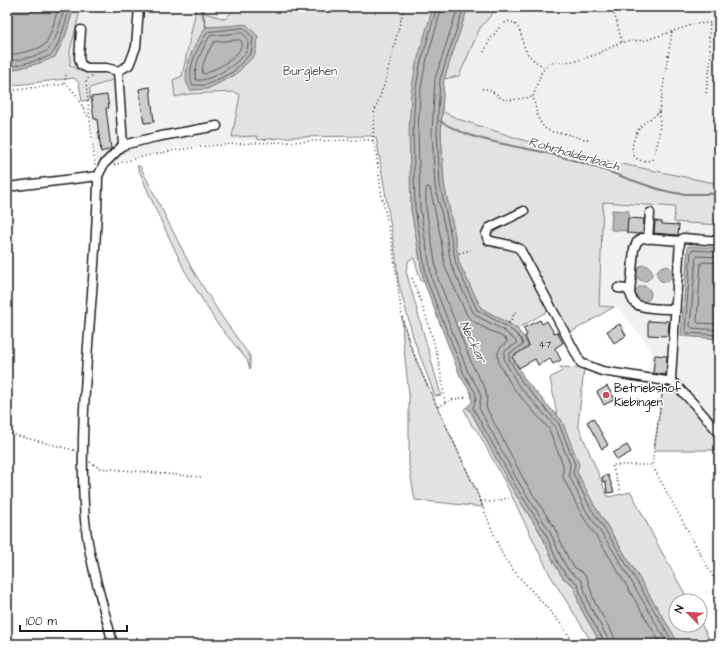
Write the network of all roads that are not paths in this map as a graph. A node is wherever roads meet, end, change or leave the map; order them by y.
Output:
1 (139, 7) edge
2 (81, 30) dead end
3 (118, 71) junction
4 (216, 126) dead end
5 (123, 145) junction
6 (98, 176) junction
7 (7, 187) edge
8 (524, 211) dead end
9 (650, 213) dead end
10 (648, 239) junction
11 (680, 240) junction
12 (719, 241) edge
13 (618, 288) dead end
14 (630, 292) junction
15 (675, 309) junction
16 (668, 381) junction
17 (719, 433) edge
18 (113, 644) edge

1 - 3 street
2 - 3 street
3 - 5 street
4 - 5 street
5 - 6 street
6 - 7 street
6 - 18 street
8 - 16 street
9 - 10 street
10 - 11 street
10 - 14 street
11 - 12 street
11 - 15 street
13 - 14 street
14 - 15 street
15 - 16 street
16 - 17 street

